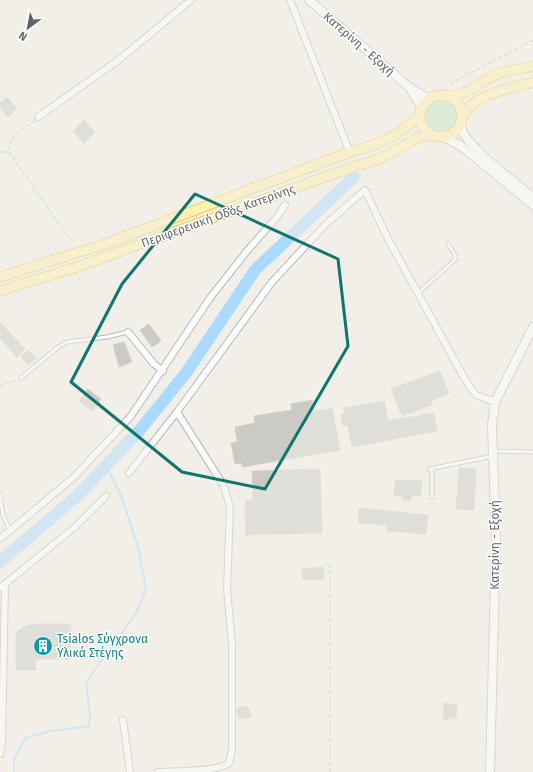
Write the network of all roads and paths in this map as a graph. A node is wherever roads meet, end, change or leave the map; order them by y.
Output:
1 (191, 0) edge
2 (290, 0) edge
3 (309, 0) edge
4 (533, 40) edge
5 (533, 66) edge
6 (533, 82) edge
7 (450, 84) dead end
8 (409, 87) junction
9 (448, 96) junction
10 (428, 100) junction
11 (421, 111) junction
12 (463, 116) junction
13 (38, 118) joint
14 (460, 126) junction
15 (432, 135) junction
16 (444, 137) junction
17 (348, 148) dead end
18 (0, 152) edge
19 (9, 152) junction
20 (533, 198) edge
21 (285, 205) dead end
22 (533, 205) edge
23 (69, 238) dead end
24 (448, 244) dead end
25 (0, 277) edge
26 (0, 291) edge
27 (418, 294) junction
28 (533, 327) edge
29 (128, 332) joint
30 (163, 370) junction
31 (21, 378) joint
32 (0, 386) edge
33 (495, 402) junction
34 (177, 412) junction
35 (533, 452) edge
36 (493, 454) junction
37 (129, 473) dead end
38 (0, 495) edge
39 (106, 496) dead end
40 (432, 498) dead end
41 (10, 531) junction
42 (0, 539) edge
43 (330, 564) dead end
44 (2, 586) edge
45 (123, 720) dead end
46 (0, 754) edge
47 (130, 772) edge
48 (158, 772) edge
49 (330, 772) edge
50 (490, 772) edge

1 - 13 street
2 - 17 street
3 - 8 main road, Κατερίνη - Εξοχή
4 - 7 path
5 - 9 main road
6 - 12 main road
8 - 10 main road, Κατερίνη - Εξοχή
8 - 11 main road, Κατερίνη - Εξοχή
9 - 10 main road
9 - 12 main road
10 - 11 main road
11 - 15 main road
11 - 25 main road, Περιφερειακή Οδός Κατερίνης
12 - 14 main road
13 - 19 path
14 - 16 main road
14 - 20 main road
15 - 16 main road
15 - 26 main road, Περιφερειακή Οδός Κατερίνης
16 - 22 main road
18 - 19 path
19 - 23 path
21 - 30 street
24 - 27 lane
27 - 33 street
27 - 34 street
28 - 33 main road, Κατερίνη - Εξοχή
29 - 30 street
29 - 31 lane
30 - 41 street
31 - 32 path
33 - 36 main road, Κατερίνη - Εξοχή
34 - 37 street
34 - 48 street
35 - 36 lane
36 - 40 lane
36 - 50 main road, Κατερίνη - Εξοχή
38 - 41 lane
39 - 44 street
41 - 42 street
43 - 49 path
44 - 46 street
45 - 47 street

